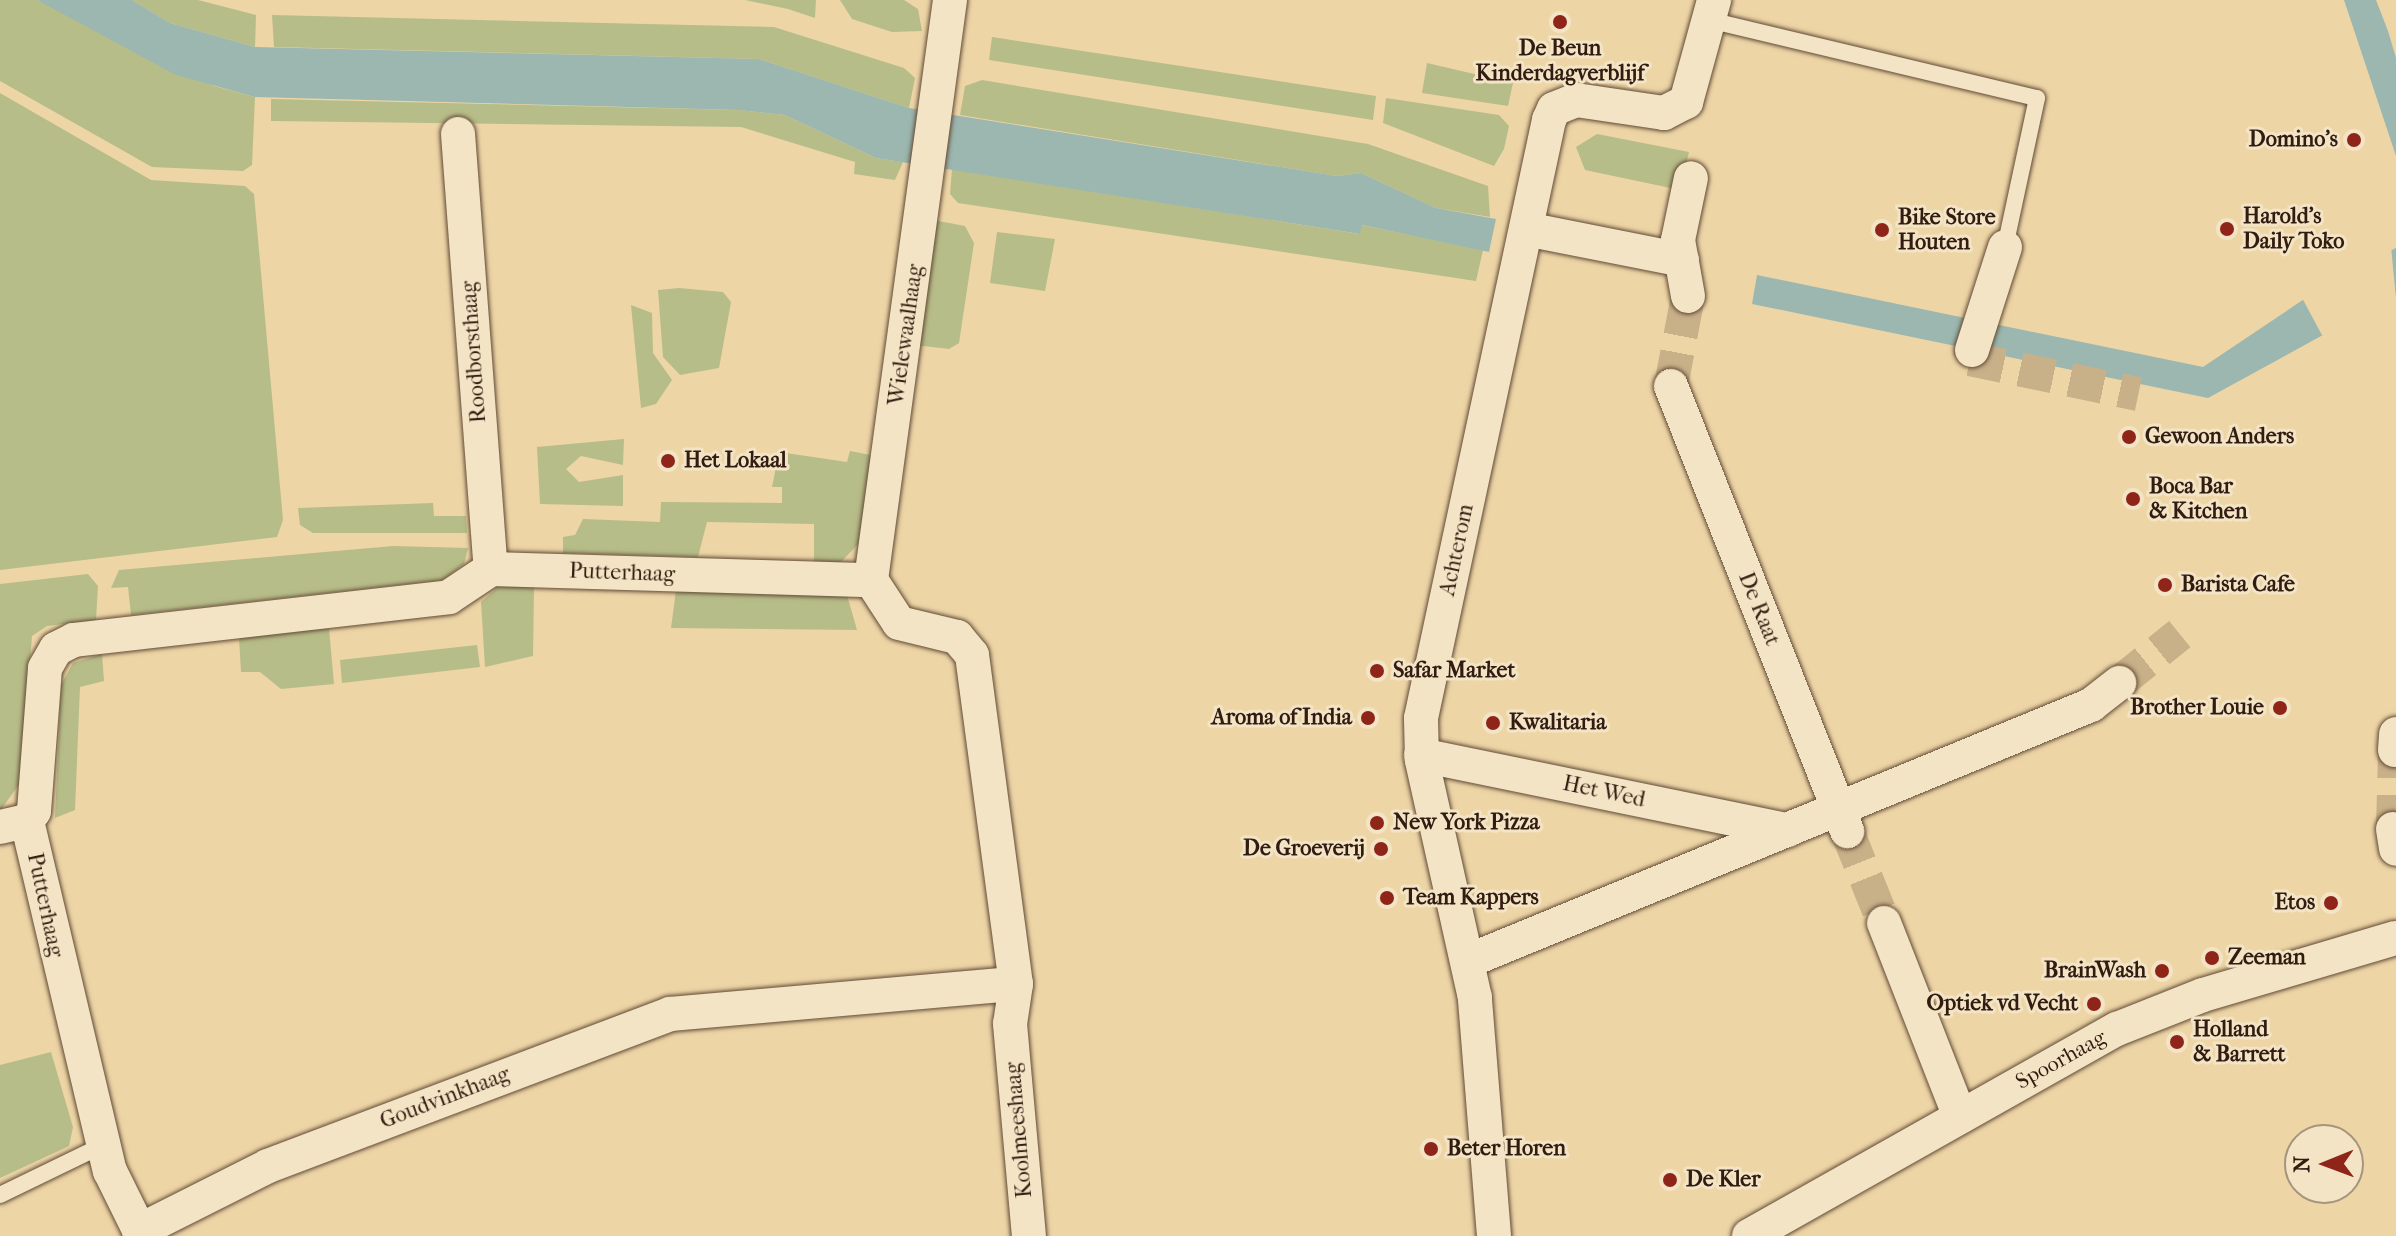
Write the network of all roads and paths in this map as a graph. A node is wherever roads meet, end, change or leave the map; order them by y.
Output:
1 (950, 0) edge
2 (1711, 10) edge
3 (458, 134) dead end
4 (1691, 178) dead end
5 (1526, 229) junction
6 (2005, 247) joint
7 (1682, 260) junction
8 (1688, 296) tunnel mouth
9 (1975, 335) dead end
10 (1671, 386) tunnel mouth
11 (491, 569) junction
12 (871, 580) junction
13 (2119, 683) tunnel mouth
14 (1421, 755) junction
15 (1843, 820) junction
16 (14, 824) edge
17 (1787, 830) junction
18 (1884, 923) tunnel mouth
19 (2396, 938) edge
20 (1468, 961) junction
21 (1016, 984) junction
22 (63, 989) joint
23 (1960, 1117) junction
24 (103, 1145) junction
25 (0, 1195) edge
26 (140, 1233) edge
27 (1029, 1236) edge
28 (1494, 1236) edge
29 (1749, 1236) edge

1 - 12 street, Wielewaalhaag
2 - 5 street, Achterom
2 - 6 lane
3 - 11 street, Roodborsthaag
4 - 7 street
5 - 7 street
5 - 14 street, Achterom
6 - 9 street
7 - 8 street
10 - 15 street, De Raat
11 - 12 street, Putterhaag
11 - 16 street, Putterhaag
12 - 21 street
13 - 15 street
14 - 17 street, Het Wed
14 - 20 street, Achterom
15 - 17 street
16 - 22 street, Putterhaag
17 - 20 street
18 - 23 street
19 - 23 street, Spoorhaag
20 - 28 street, Achterom
21 - 26 street, Goudvinkhaag
21 - 27 street, Koolmeeshaag
22 - 24 street, Goudvinkhaag
23 - 29 street, Spoorhaag
24 - 25 lane
24 - 26 street, Goudvinkhaag

